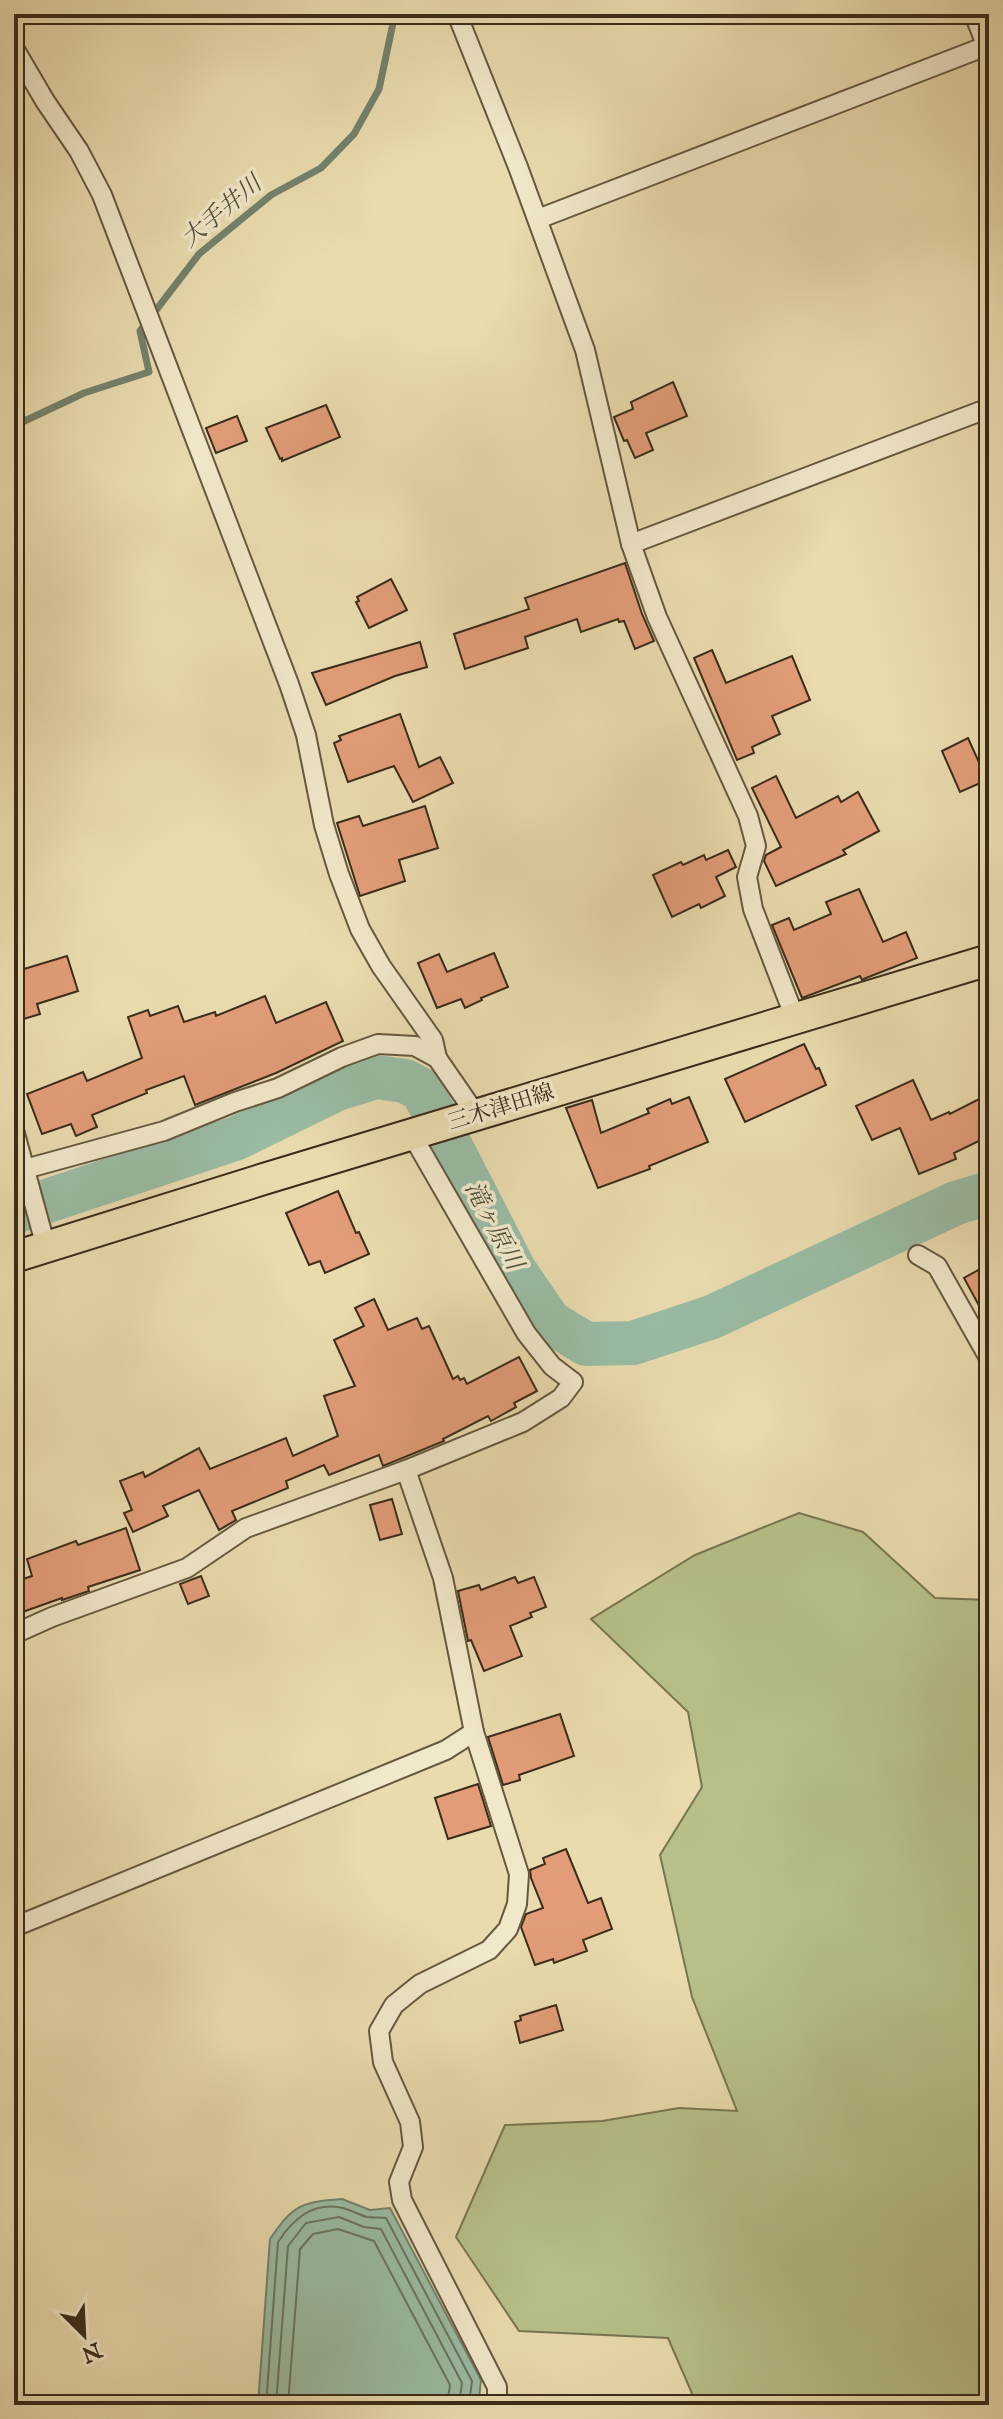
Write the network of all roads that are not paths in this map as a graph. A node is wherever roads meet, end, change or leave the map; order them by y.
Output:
1 (457, 14) edge
2 (974, 14) edge
3 (14, 48) edge
4 (988, 48) edge
5 (538, 219) junction
6 (989, 408) edge
7 (631, 544) junction
8 (989, 960) edge
9 (795, 1018) junction
10 (437, 1058) junction
11 (468, 1118) junction
12 (14, 1130) edge
13 (415, 1135) junction
14 (23, 1175) edge
15 (45, 1240) junction
16 (918, 1255) dead end
17 (14, 1257) edge
18 (989, 1358) edge
19 (406, 1470) junction
20 (14, 1634) edge
21 (474, 1732) junction
22 (14, 1927) edge
23 (497, 2405) edge

1 - 5 street
2 - 4 street
3 - 10 street
4 - 5 street
5 - 7 street
6 - 7 street
7 - 9 street
8 - 9 main road, 三木津田線
9 - 11 main road, 三木津田線
10 - 11 street
10 - 14 street
11 - 13 main road, 三木津田線
12 - 14 street
13 - 15 main road, 三木津田線
13 - 19 street
14 - 15 street
15 - 17 main road, 三木津田線
16 - 18 street
19 - 20 street
19 - 21 street
21 - 22 street
21 - 23 street

